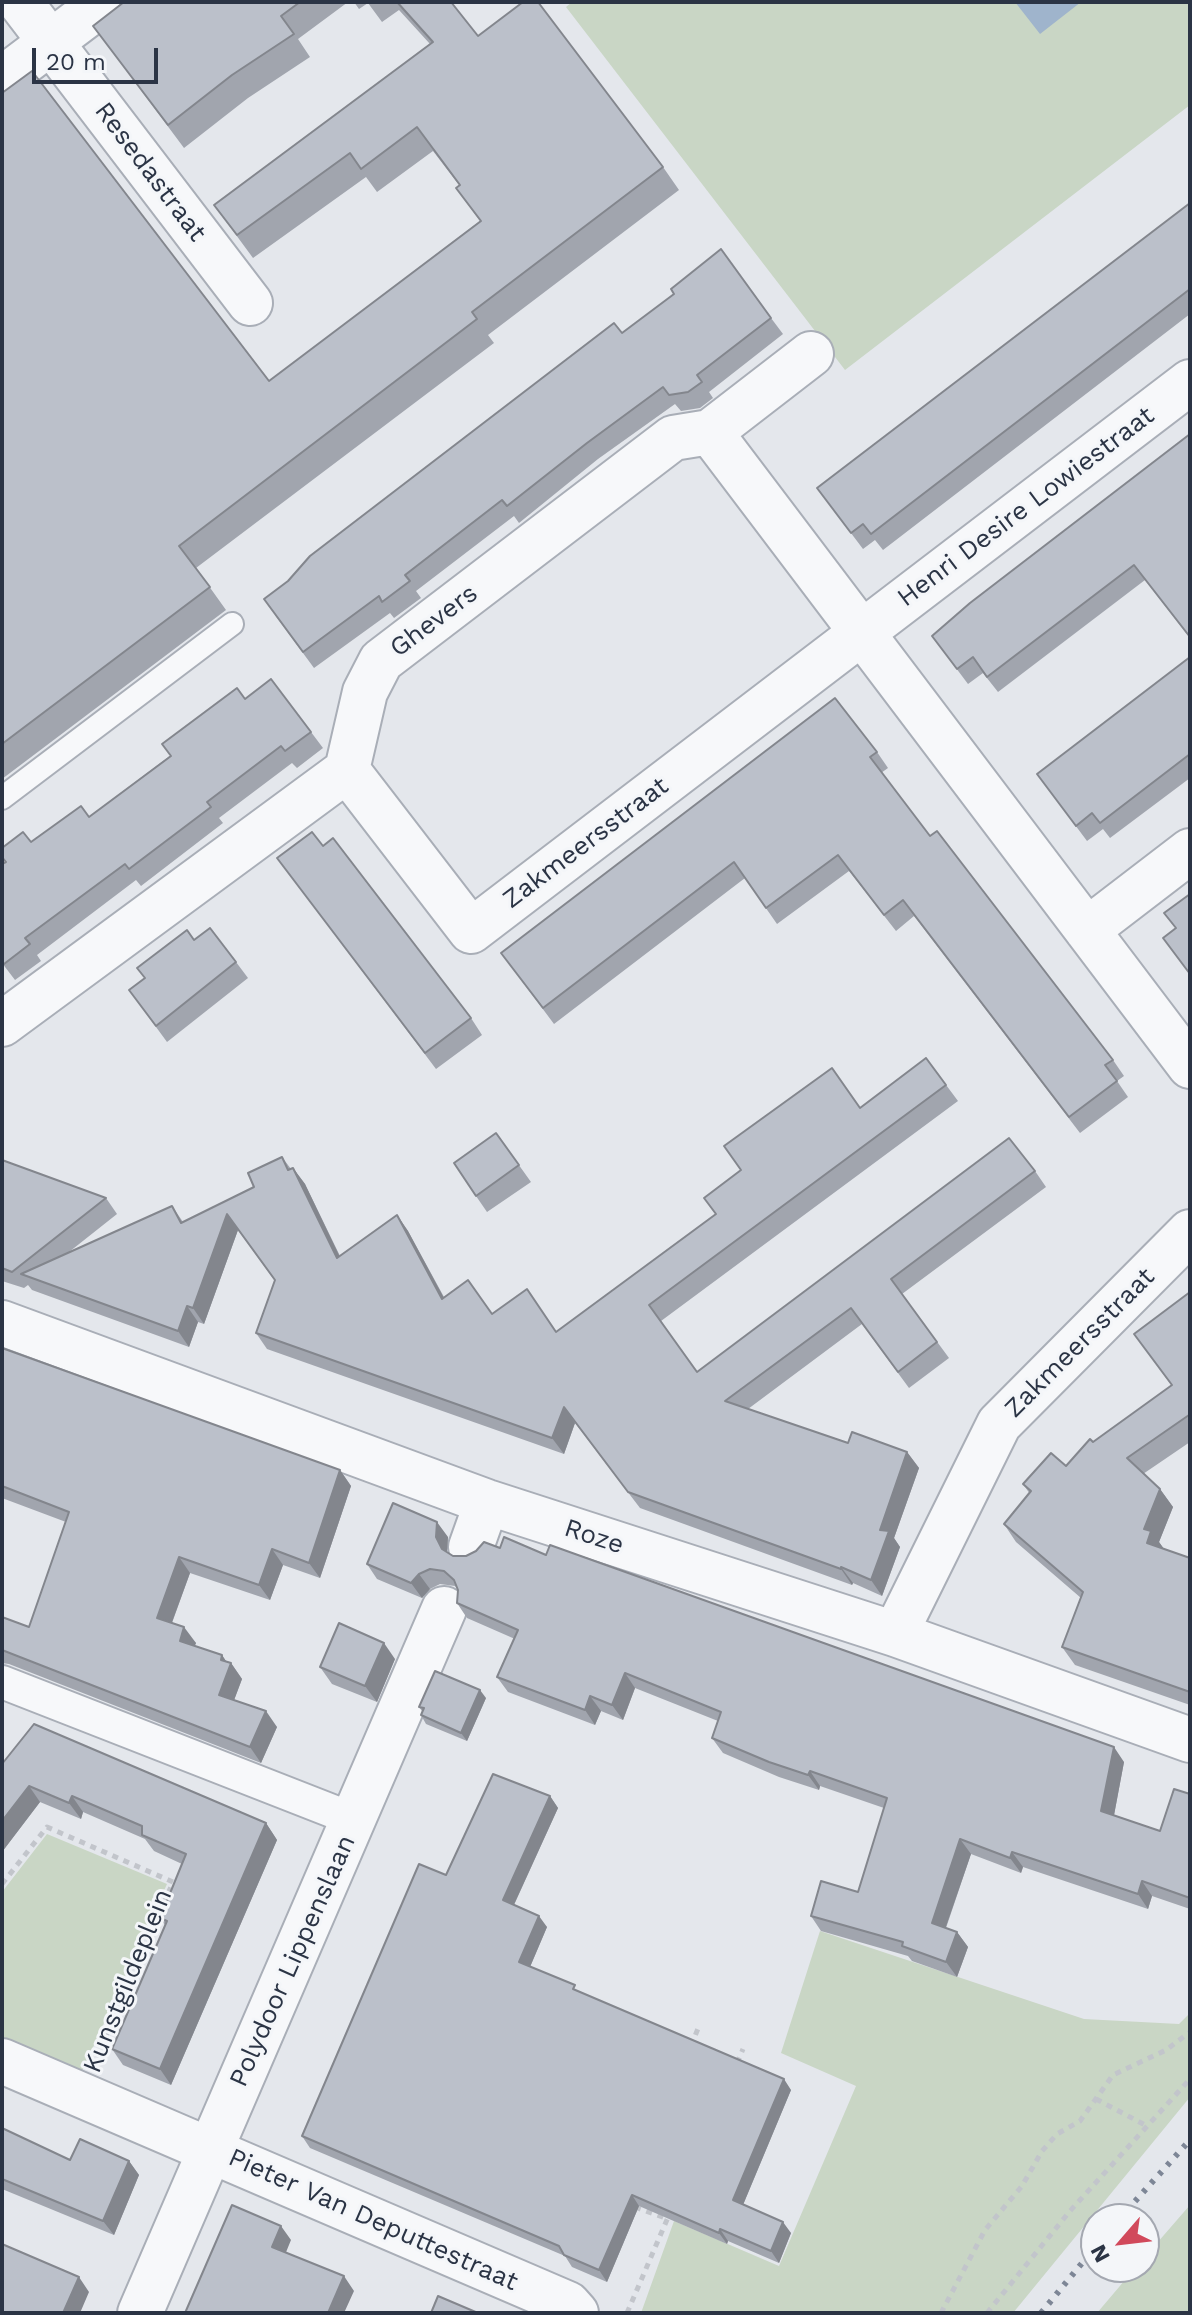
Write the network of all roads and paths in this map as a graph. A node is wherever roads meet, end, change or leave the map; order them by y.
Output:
1 (20, 2) edge
2 (104, 2) edge
3 (51, 42) junction
4 (2, 79) edge
5 (250, 303) dead end
6 (811, 354) dead end
7 (1190, 382) edge
8 (710, 432) junction
9 (232, 624) dead end
10 (862, 632) junction
11 (347, 770) junction
12 (2, 798) edge
13 (1190, 851) edge
14 (1087, 930) junction
15 (2, 1024) edge
16 (1190, 1066) edge
17 (1190, 1232) edge
18 (2, 1323) edge
19 (487, 1502) junction
20 (471, 1547) dead end
21 (444, 1609) dead end
22 (895, 1634) junction
23 (2, 1682) edge
24 (1190, 1740) edge
25 (355, 1820) junction
26 (2, 1884) edge
27 (699, 2026) dead end
28 (1190, 2032) edge
29 (743, 2049) dead end
30 (687, 2056) edge
31 (2, 2061) edge
32 (731, 2077) edge
33 (1190, 2079) edge
34 (81, 2095) junction
35 (1096, 2099) junction
36 (1147, 2126) junction
37 (212, 2149) junction
38 (628, 2204) edge
39 (674, 2204) edge
40 (668, 2219) junction
41 (140, 2313) edge
42 (576, 2313) edge
43 (627, 2313) edge
44 (941, 2313) edge
45 (987, 2313) edge

1 - 3 street, Resedastraat
2 - 3 street
3 - 4 street
3 - 5 street, Resedastraat
6 - 8 street, Ghevers
7 - 10 street, Henri Desire Lowiestraat
8 - 10 street
8 - 11 street, Ghevers
9 - 12 lane
10 - 11 street, Zakmeersstraat
10 - 14 street
11 - 15 street
13 - 14 street
14 - 16 street
17 - 22 street, Zakmeersstraat
18 - 19 street, Roze
19 - 20 street
19 - 22 street, Roze
21 - 25 street, Polydoor Lippenslaan
22 - 24 street, Roze
23 - 25 street
25 - 37 street, Polydoor Lippenslaan
26 - 34 path, Kunstgildeplein
27 - 30 path
28 - 35 path
29 - 32 path
31 - 34 street, Pieter Van Deputtestraat
33 - 36 path
34 - 37 street, Pieter Van Deputtestraat
35 - 36 path
35 - 44 path
36 - 45 path
37 - 41 street, Polydoor Lippenslaan
37 - 42 street, Pieter Van Deputtestraat
38 - 40 path
39 - 40 path
40 - 43 path

